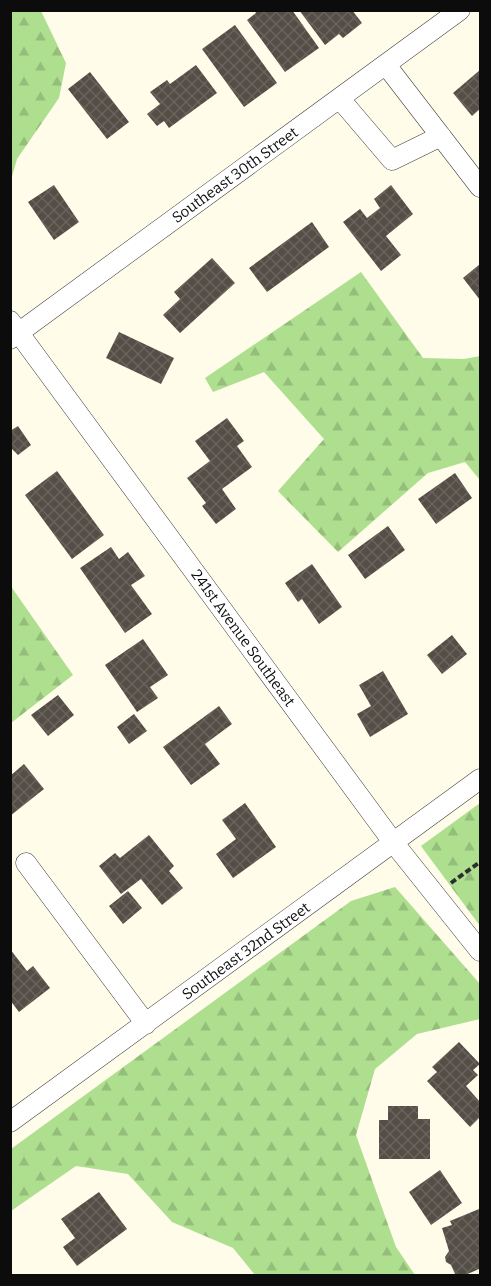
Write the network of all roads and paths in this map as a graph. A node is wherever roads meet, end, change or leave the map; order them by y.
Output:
1 (460, 10) edge
2 (386, 65) junction
3 (340, 99) junction
4 (441, 136) junction
5 (480, 187) edge
6 (13, 331) edge
7 (480, 779) edge
8 (393, 842) junction
9 (480, 862) edge
10 (26, 863) dead end
11 (452, 883) dead end
12 (480, 951) edge
13 (146, 1024) junction
14 (10, 1122) edge

1 - 2 street, Southeast 30th Street
2 - 3 street, Southeast 30th Street
2 - 4 street
3 - 4 street
3 - 6 street, Southeast 30th Street
4 - 5 street
6 - 8 street, 241st Avenue Southeast
7 - 8 street, Southeast 32nd Street
8 - 12 street, 241st Avenue Southeast
8 - 13 street, Southeast 32nd Street
9 - 11 path
10 - 13 street
13 - 14 street, Southeast 32nd Street

